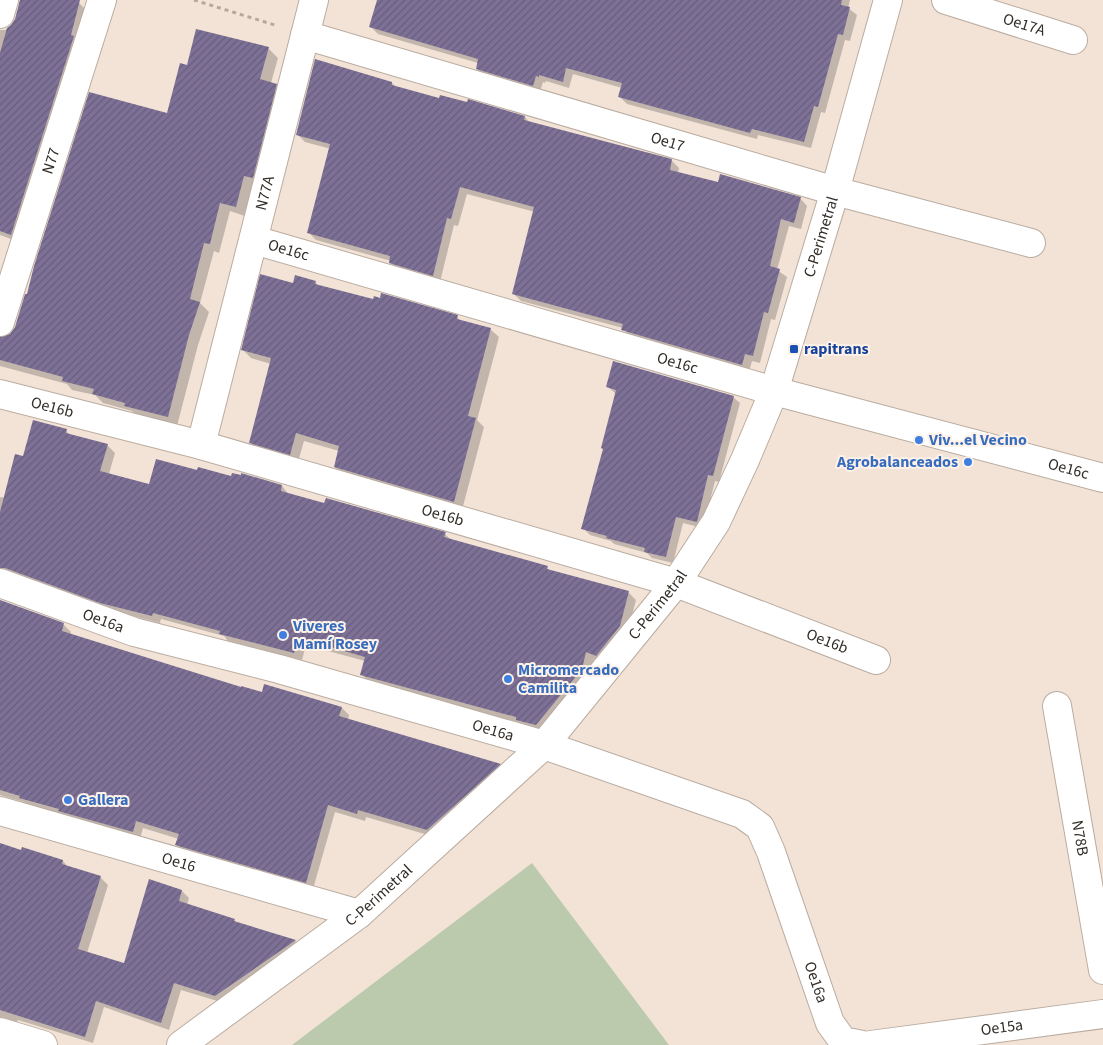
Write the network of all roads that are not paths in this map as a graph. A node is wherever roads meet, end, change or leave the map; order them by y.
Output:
1 (4, 0) edge
2 (102, 0) edge
3 (314, 0) edge
4 (888, 0) edge
5 (946, 0) edge
6 (0, 14) edge
7 (305, 35) junction
8 (1073, 40) dead end
9 (835, 191) junction
10 (254, 240) junction
11 (1031, 243) dead end
12 (0, 322) edge
13 (774, 391) junction
14 (0, 394) edge
15 (202, 445) junction
16 (1103, 478) edge
17 (0, 583) edge
18 (676, 583) junction
19 (876, 660) dead end
20 (1057, 706) dead end
21 (544, 745) junction
22 (0, 811) edge
23 (359, 914) junction
24 (1103, 970) edge
25 (1103, 1014) edge
26 (0, 1032) edge
27 (852, 1043) edge
28 (43, 1045) edge
29 (181, 1045) edge
30 (871, 1045) edge

1 - 6 street
2 - 12 street, N77
3 - 7 street, N77A
4 - 9 street, C-Perimetral
5 - 8 street, Oe17A
7 - 9 street, Oe17
7 - 10 street, N77A
9 - 11 street, Oe17
9 - 13 street, C-Perimetral
10 - 13 street, Oe16c
10 - 15 street, N77A
13 - 16 street, Oe16c
13 - 18 street, C-Perimetral
14 - 15 street, Oe16b
15 - 18 street, Oe16b
17 - 21 street, Oe16a
18 - 19 street, Oe16b
18 - 21 street, C-Perimetral
20 - 24 street, N78B
21 - 23 street, C-Perimetral
21 - 27 street, Oe16a
22 - 23 street, Oe16
23 - 29 street, C-Perimetral
25 - 30 street, Oe15a
26 - 28 street

